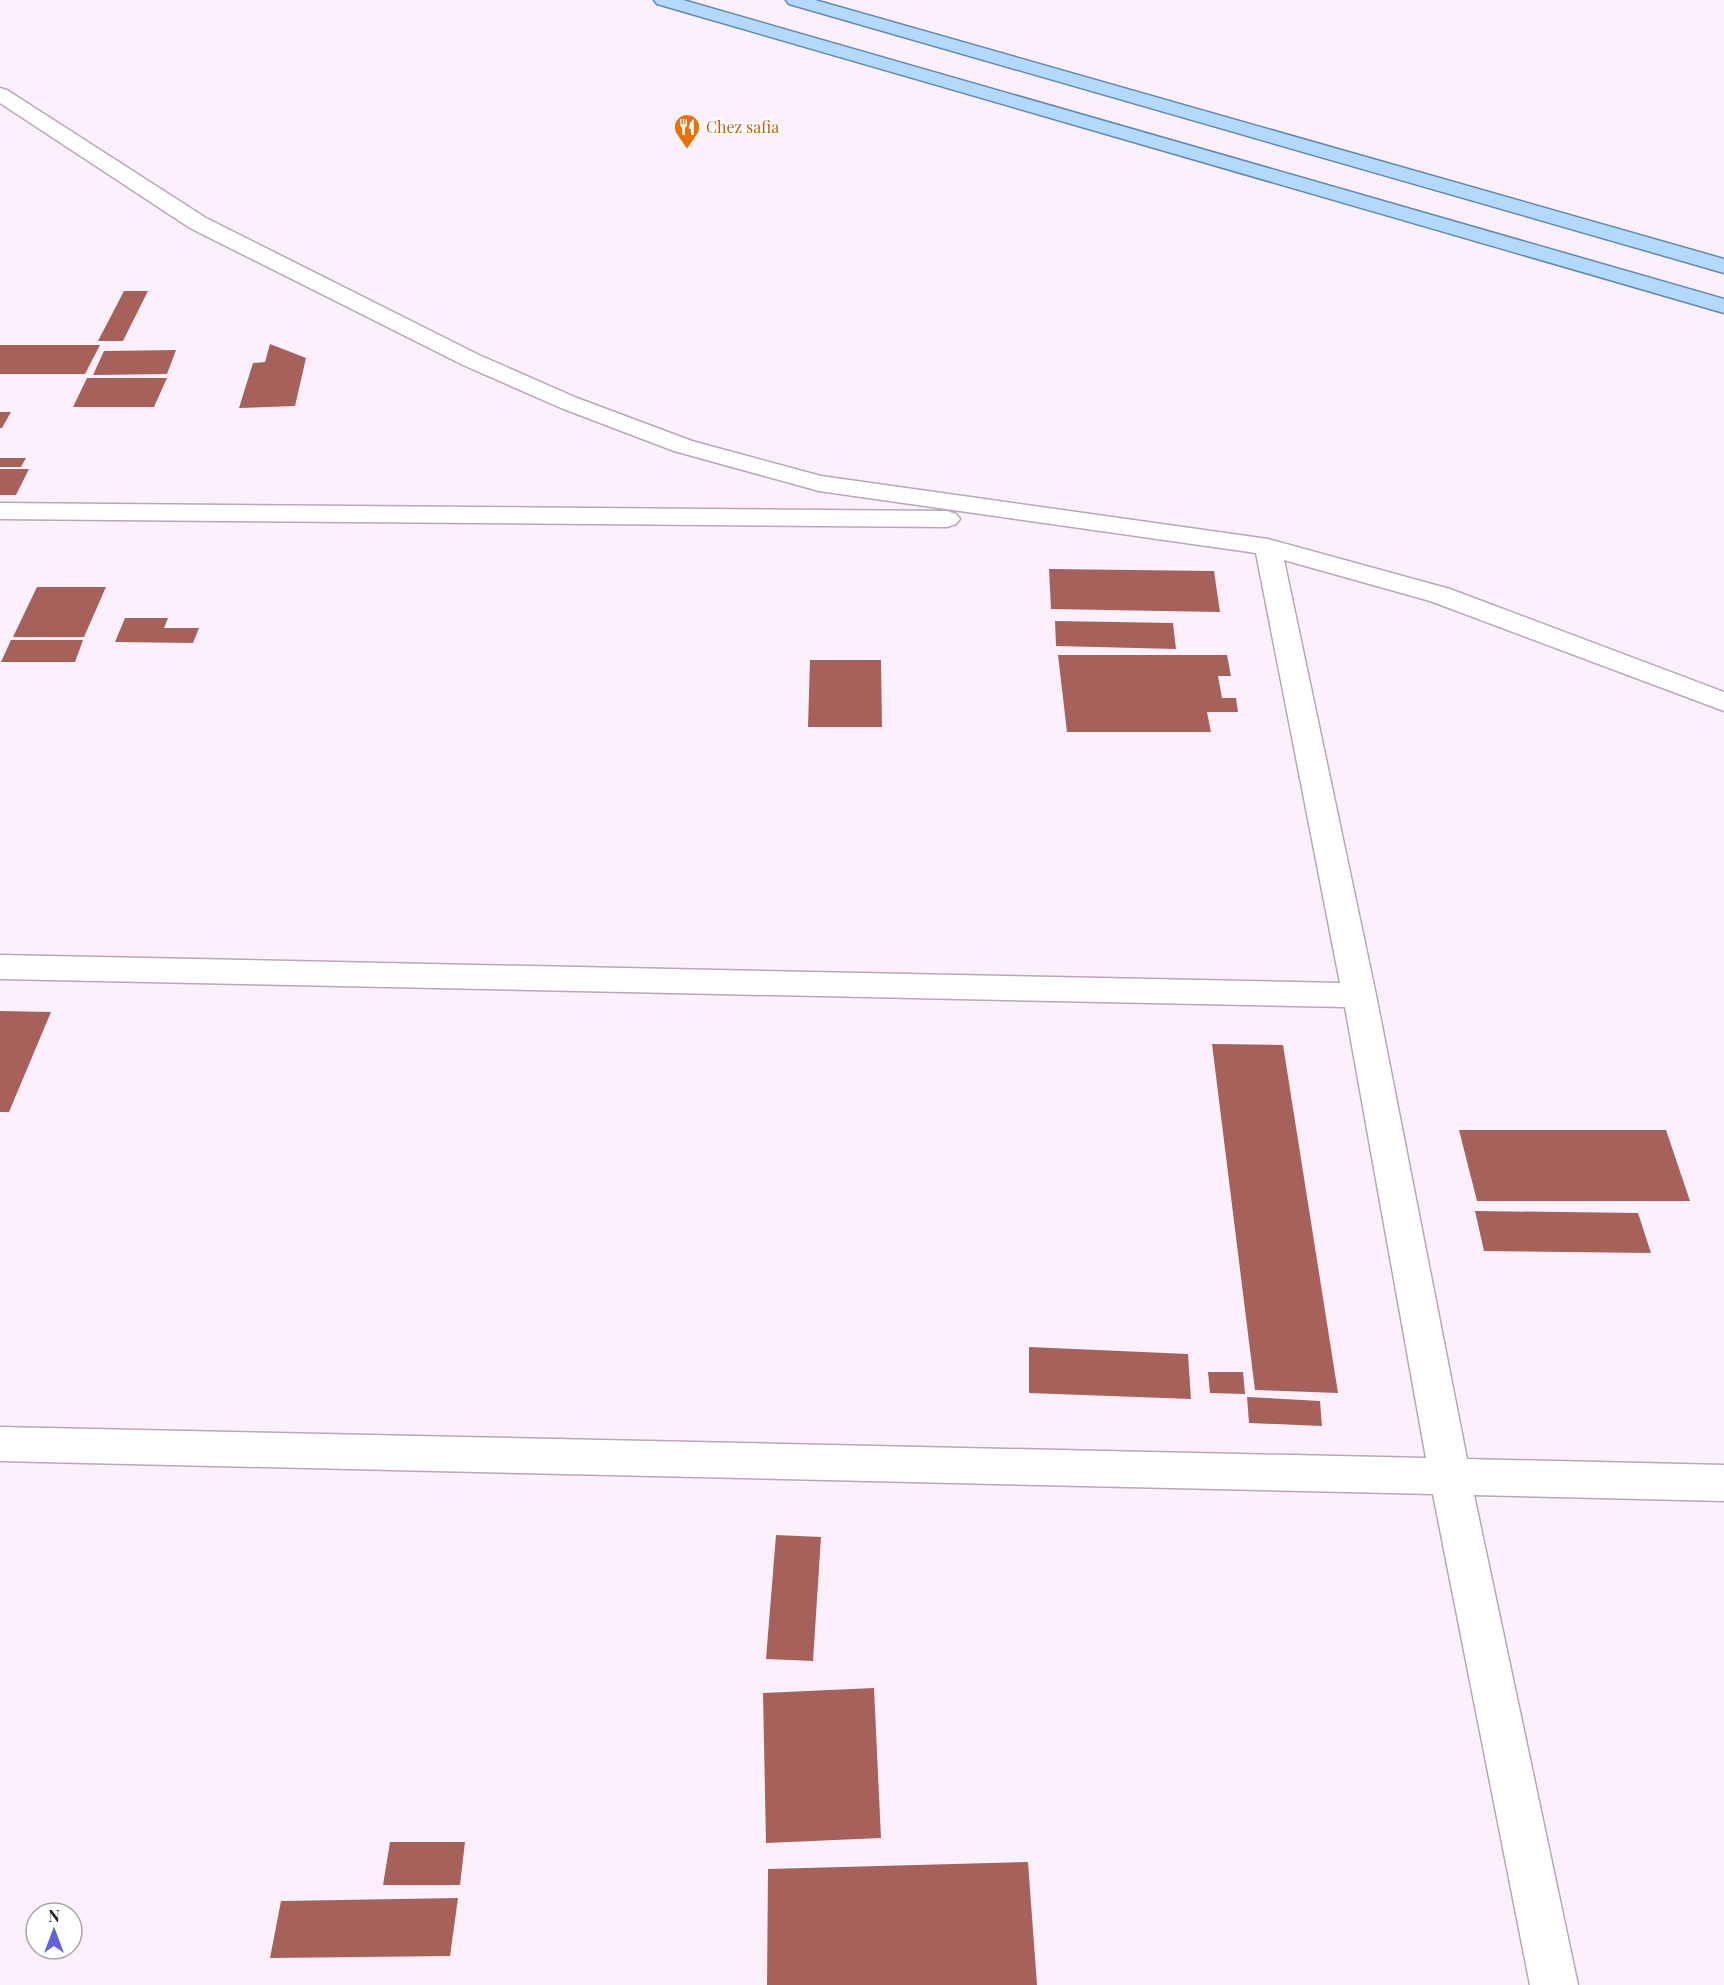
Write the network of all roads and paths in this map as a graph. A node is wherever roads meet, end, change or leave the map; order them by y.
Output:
1 (663, 0) edge
2 (795, 0) edge
3 (0, 94) edge
4 (1724, 267) edge
5 (1724, 306) edge
6 (0, 511) edge
7 (1081, 520) junction
8 (1268, 547) junction
9 (1724, 702) edge
10 (0, 967) edge
11 (1359, 995) junction
12 (0, 1444) edge
13 (1450, 1477) junction
14 (1724, 1483) edge
15 (1554, 1985) edge

1 - 5 main road
2 - 4 main road
3 - 7 street
6 - 7 street
7 - 8 street
8 - 9 street
8 - 11 street
10 - 11 street
11 - 13 street
12 - 13 street
13 - 14 street
13 - 15 street

